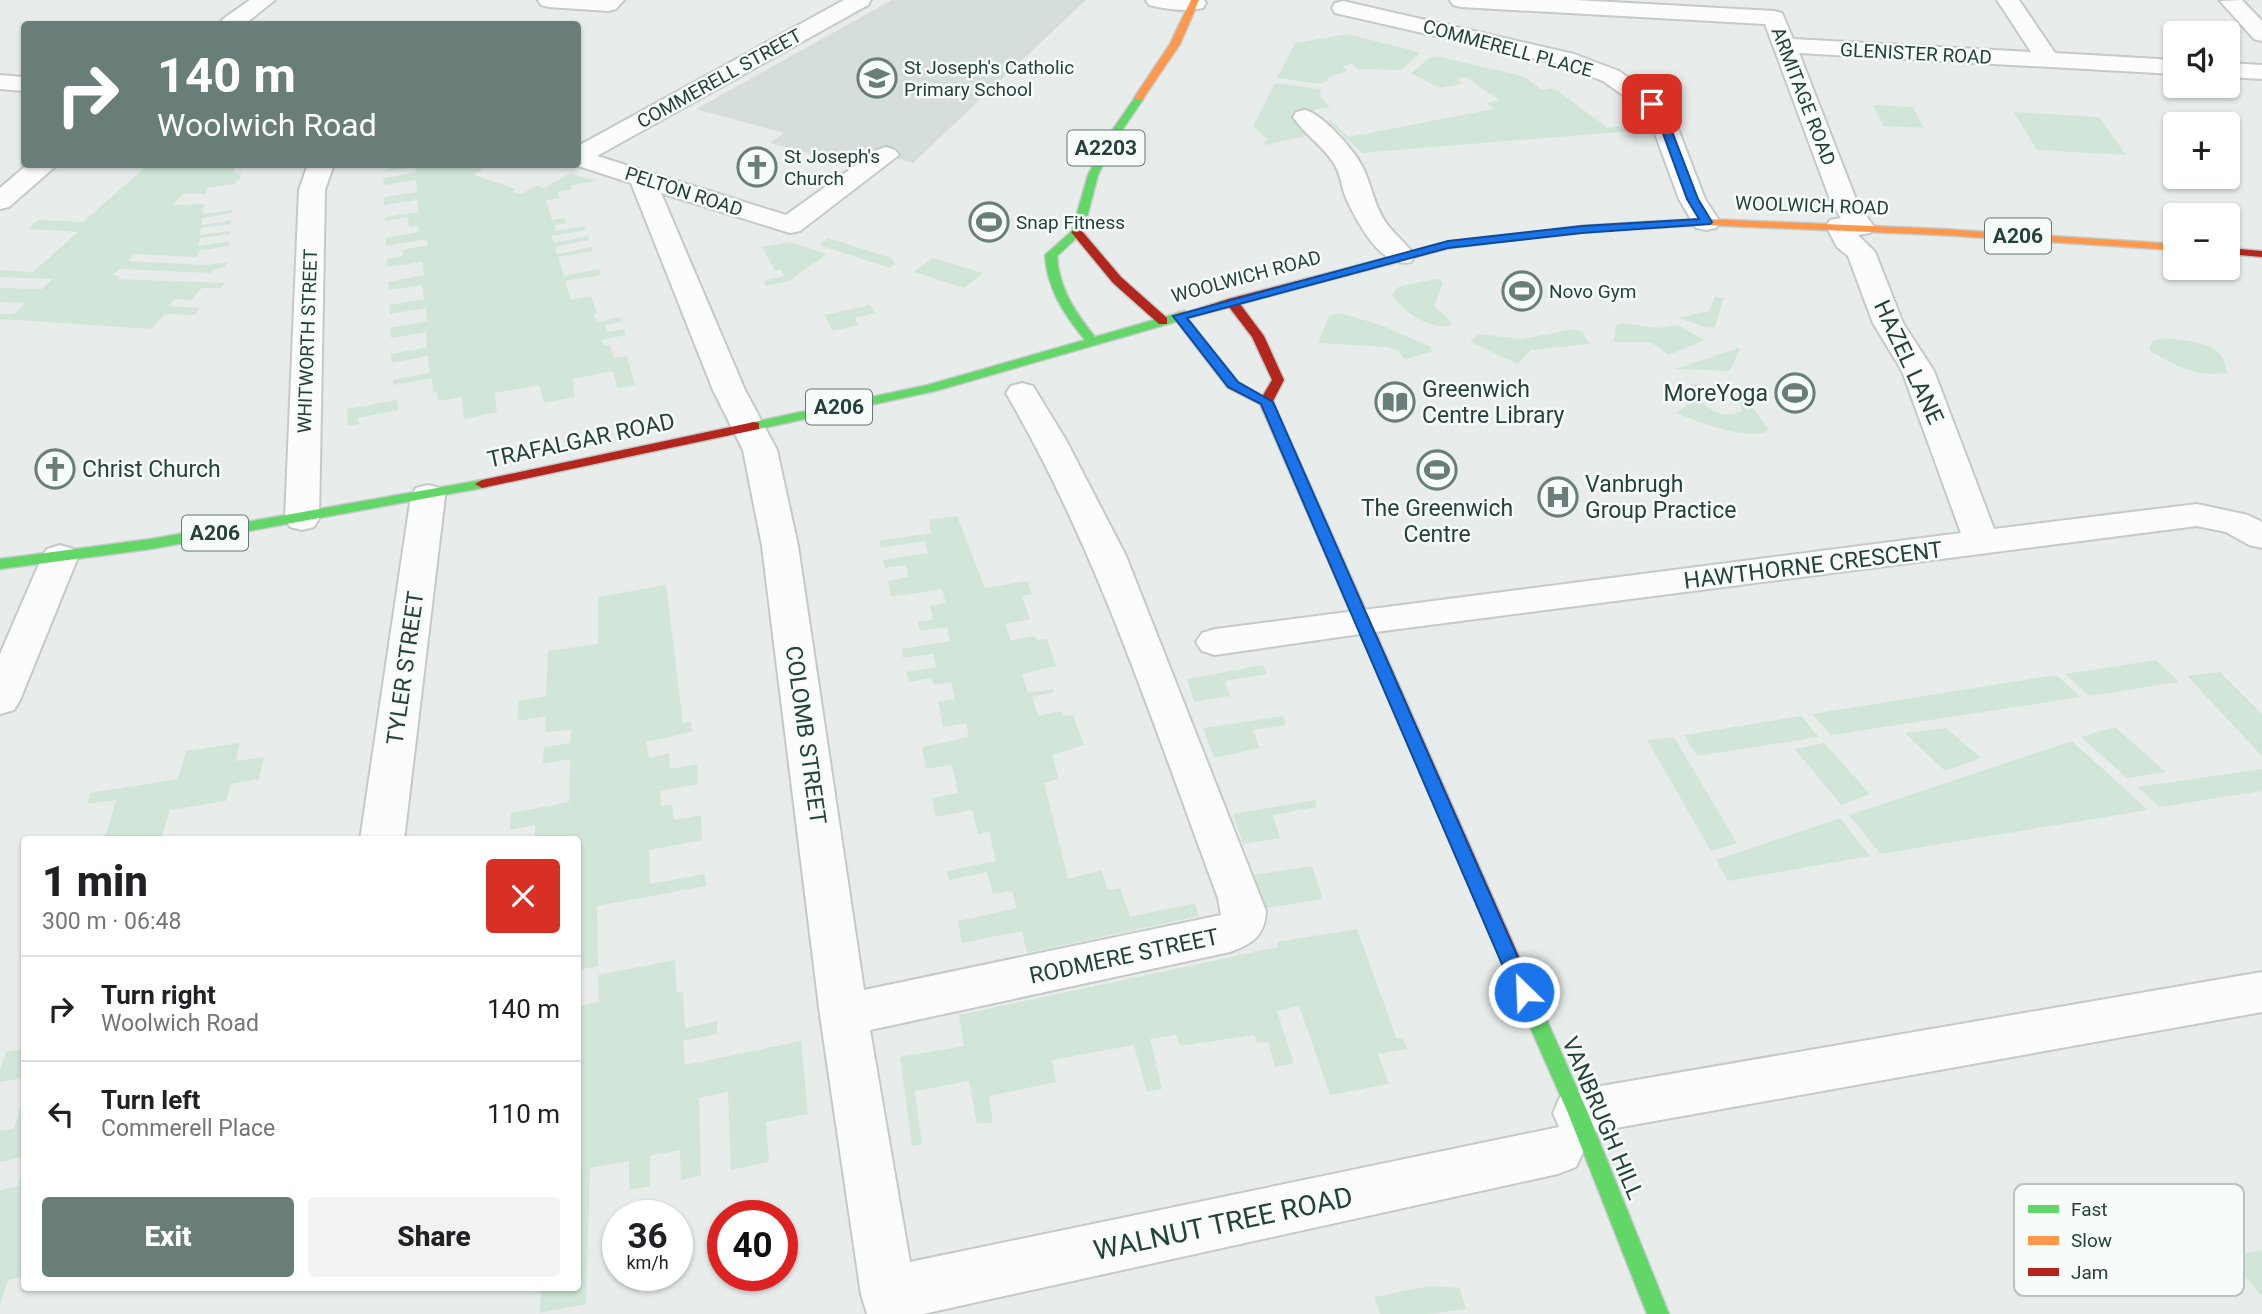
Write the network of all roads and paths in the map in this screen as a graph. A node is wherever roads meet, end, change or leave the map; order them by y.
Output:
1 (264, 0) edge
2 (549, 0) edge
3 (613, 0) edge
4 (860, 0) edge
5 (1157, 0) edge
6 (1461, 0) edge
7 (2008, 0) edge
8 (1195, 1) edge
9 (2231, 1) edge
10 (1606, 4) edge
11 (1663, 6) edge
12 (1343, 8) dead end
13 (1393, 9) edge
14 (1771, 9) edge
15 (235, 21) edge
16 (2262, 34) edge
17 (1785, 45) junction
18 (2048, 60) junction
19 (2163, 66) edge
20 (2240, 71) edge
21 (2262, 72) edge
22 (0, 82) edge
23 (21, 84) edge
24 (1306, 117) dead end
25 (581, 155) edge
26 (886, 155) dead end
27 (581, 158) edge
28 (40, 168) edge
29 (320, 168) edge
30 (642, 178) junction
31 (0, 201) edge
32 (1706, 222) junction
33 (1850, 227) junction
34 (1077, 232) junction
35 (2163, 246) edge
36 (2240, 252) edge
37 (2262, 254) edge
38 (1401, 256) junction
39 (1232, 302) junction
40 (1171, 319) junction
41 (1093, 342) junction
42 (1022, 393) dead end
43 (1266, 402) junction
44 (749, 427) junction
45 (428, 496) junction
46 (302, 519) junction
47 (2262, 537) edge
48 (1982, 543) junction
49 (60, 557) junction
50 (0, 564) edge
51 (1360, 621) junction
52 (1215, 642) dead end
53 (0, 700) edge
54 (383, 836) edge
55 (2262, 992) edge
56 (844, 1015) junction
57 (1568, 1132) junction
58 (892, 1304) edge
59 (1658, 1314) edge

1 - 15 street
2 - 3 street
4 - 25 street, COMMERELL STREET
5 - 8 street
6 - 10 street, COMMERELL PLACE
7 - 18 street
8 - 34 main road, A2203
9 - 16 street
10 - 11 street, COMMERELL PLACE
11 - 14 street, COMMERELL PLACE
12 - 13 street, COMMERELL PLACE
13 - 32 street, COMMERELL PLACE
14 - 17 street, ARMITAGE ROAD
17 - 18 street, GLENISTER ROAD
17 - 33 street, ARMITAGE ROAD
18 - 19 street, GLENISTER ROAD
20 - 21 street
22 - 23 street
24 - 38 street
26 - 30 street, PELTON ROAD
27 - 30 street, PELTON ROAD
28 - 31 street
29 - 46 street, WHITWORTH STREET
30 - 44 street, COLOMB STREET
32 - 33 main road, WOOLWICH ROAD / A206
32 - 38 main road, WOOLWICH ROAD / A206
33 - 35 main road, WOOLWICH ROAD / A206
33 - 48 street, HAZEL LANE
34 - 40 main road
34 - 41 main road
36 - 37 main road
38 - 39 main road, WOOLWICH ROAD / A206
39 - 40 main road, WOOLWICH ROAD / A206
39 - 43 main road
40 - 41 main road, TRAFALGAR ROAD / A206
40 - 43 main road
41 - 44 main road, TRAFALGAR ROAD / A206
42 - 56 street, RODMERE STREET
43 - 51 main road, VANBRUGH HILL
44 - 45 main road, TRAFALGAR ROAD / A206
44 - 56 street, COLOMB STREET
45 - 46 main road, TRAFALGAR ROAD / A206
45 - 54 street, TYLER STREET
46 - 49 main road, TRAFALGAR ROAD / A206
47 - 48 street, HAWTHORNE CRESCENT
48 - 51 street, HAWTHORNE CRESCENT
49 - 50 main road, TRAFALGAR ROAD / A206
49 - 53 street
51 - 52 street
51 - 57 main road, VANBRUGH HILL
55 - 57 street
56 - 58 street, COLOMB STREET
57 - 58 street, WALNUT TREE ROAD
57 - 59 main road, VANBRUGH HILL

